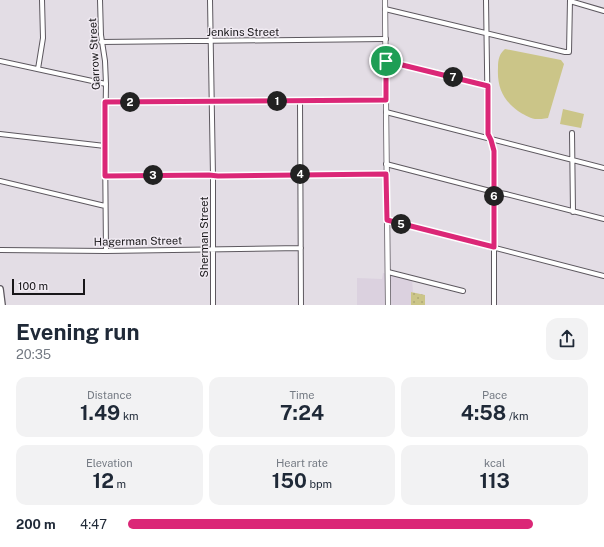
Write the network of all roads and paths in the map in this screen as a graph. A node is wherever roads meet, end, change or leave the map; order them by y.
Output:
1 (42, 0) edge
2 (100, 0) edge
3 (210, 0) edge
4 (385, 0) edge
5 (486, 0) edge
6 (570, 0) edge
7 (385, 9) junction
8 (604, 11) edge
9 (487, 33) junction
10 (386, 39) junction
11 (210, 41) junction
12 (101, 42) junction
13 (0, 61) edge
14 (386, 61) junction
15 (38, 69) junction
16 (106, 84) junction
17 (488, 86) junction
18 (386, 100) junction
19 (211, 101) junction
20 (300, 101) junction
21 (105, 102) junction
22 (386, 112) junction
23 (572, 133) dead end
24 (0, 134) edge
25 (491, 140) junction
26 (105, 146) junction
27 (573, 160) junction
28 (386, 164) junction
29 (604, 168) edge
30 (300, 174) junction
31 (386, 174) junction
32 (105, 176) junction
33 (213, 176) junction
34 (0, 181) edge
35 (494, 192) junction
36 (105, 206) junction
37 (573, 212) junction
38 (604, 219) edge
39 (387, 220) junction
40 (494, 247) junction
41 (301, 248) junction
42 (213, 249) junction
43 (0, 250) edge
44 (106, 251) junction
45 (388, 272) junction
46 (604, 276) edge
47 (0, 289) edge
48 (463, 291) dead end
49 (2, 305) edge
50 (213, 305) edge
51 (301, 305) edge
52 (388, 305) edge
53 (494, 305) edge

1 - 15 street
2 - 12 street, Garrow Street
3 - 11 street, Sherman Street
4 - 7 street
5 - 9 street
6 - 8 street
6 - 9 street
7 - 9 street
7 - 10 street
9 - 17 street
10 - 11 street, Jenkins Street
10 - 14 street
11 - 12 street, Jenkins Street
11 - 19 street, Sherman Street
12 - 16 street, Garrow Street
13 - 15 street
14 - 17 street
14 - 18 street
15 - 16 street
16 - 21 street, Garrow Street
17 - 25 street
18 - 20 street
18 - 22 street
19 - 20 street
19 - 21 street
19 - 33 street, Sherman Street
20 - 30 street
21 - 26 street, Garrow Street
22 - 25 street
22 - 28 street
23 - 27 street
24 - 26 street
25 - 27 street
25 - 35 street
26 - 32 street, Garrow Street
27 - 29 street
27 - 37 street
28 - 31 street
28 - 35 street
30 - 31 street
30 - 33 street
30 - 41 street
31 - 39 street
32 - 33 street
32 - 36 street, Garrow Street
33 - 42 street, Sherman Street
34 - 36 street
35 - 37 street
35 - 40 street
36 - 44 street, Garrow Street
37 - 38 street
39 - 40 street
39 - 45 street
40 - 46 street
40 - 53 street
41 - 42 street, Hagerman Street
41 - 51 street
42 - 44 street, Hagerman Street
42 - 50 street, Sherman Street
43 - 44 street, Hagerman Street
45 - 48 street
45 - 52 street
47 - 49 main road

